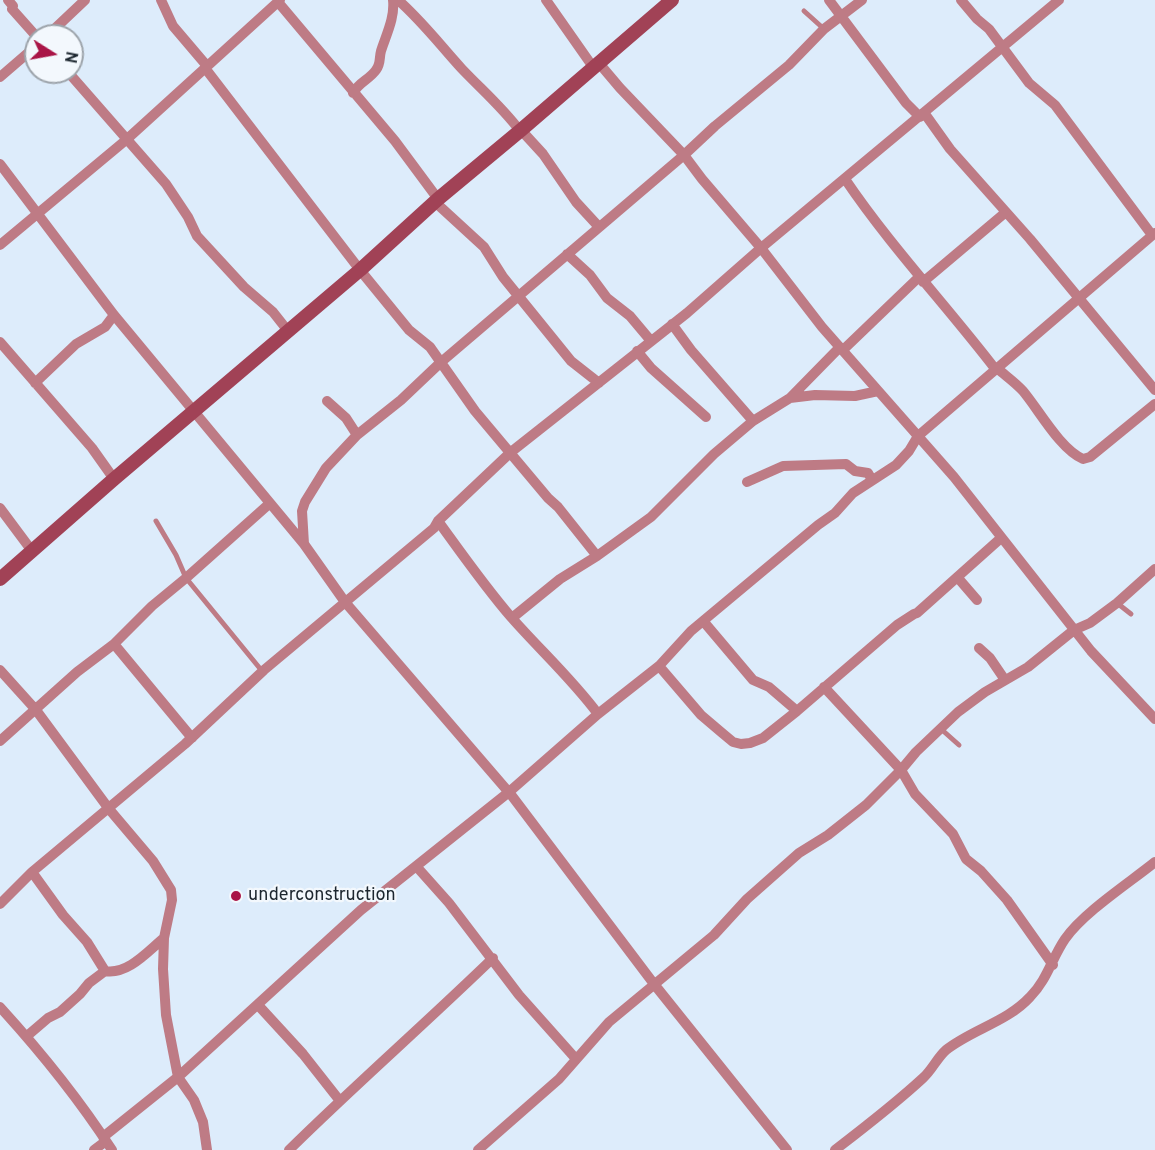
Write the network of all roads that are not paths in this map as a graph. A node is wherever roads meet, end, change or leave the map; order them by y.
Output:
1 (8, 0) edge
2 (85, 0) edge
3 (161, 0) edge
4 (393, 0) edge
5 (398, 0) edge
6 (546, 0) edge
7 (672, 0) edge
8 (830, 0) edge
9 (862, 0) edge
10 (961, 0) edge
11 (1059, 0) edge
12 (279, 1) edge
13 (804, 11) dead end
14 (841, 16) junction
15 (25, 24) edge
16 (60, 24) edge
17 (824, 29) junction
18 (1003, 47) junction
19 (24, 56) edge
20 (596, 65) junction
21 (206, 67) junction
22 (0, 77) edge
23 (78, 84) edge
24 (353, 93) junction
25 (923, 116) junction
26 (520, 131) junction
27 (126, 140) junction
28 (684, 156) junction
29 (0, 164) edge
30 (845, 179) junction
31 (436, 201) junction
32 (1006, 212) junction
33 (39, 213) junction
34 (599, 227) junction
35 (1153, 237) edge
36 (0, 245) edge
37 (761, 248) junction
38 (567, 254) junction
39 (360, 270) junction
40 (921, 279) junction
41 (519, 296) junction
42 (1078, 299) junction
43 (114, 315) junction
44 (672, 324) junction
45 (288, 331) junction
46 (651, 340) junction
47 (0, 342) edge
48 (841, 349) junction
49 (637, 351) junction
50 (440, 363) junction
51 (997, 369) junction
52 (35, 383) junction
53 (599, 383) junction
54 (1155, 390) edge
55 (878, 391) junction
56 (790, 398) junction
57 (327, 400) dead end
58 (1155, 404) edge
59 (192, 412) junction
60 (706, 417) dead end
61 (753, 421) junction
62 (357, 435) junction
63 (918, 436) junction
64 (511, 452) junction
65 (114, 479) junction
66 (872, 480) junction
67 (747, 482) dead end
68 (269, 504) junction
69 (0, 508) edge
70 (156, 521) dead end
71 (438, 521) junction
72 (1001, 538) junction
73 (304, 544) junction
74 (32, 551) junction
75 (597, 556) junction
76 (1155, 569) edge
77 (186, 578) junction
78 (958, 578) junction
79 (0, 579) edge
80 (977, 600) dead end
81 (345, 602) junction
82 (1117, 603) junction
83 (1131, 614) dead end
84 (512, 618) junction
85 (704, 622) junction
86 (1074, 630) junction
87 (114, 644) junction
88 (979, 648) dead end
89 (658, 666) junction
90 (0, 670) edge
91 (262, 671) junction
92 (1005, 680) junction
93 (824, 687) junction
94 (36, 710) junction
95 (797, 711) junction
96 (598, 714) junction
97 (1155, 719) edge
98 (941, 729) junction
99 (192, 738) junction
100 (0, 741) edge
101 (958, 745) dead end
102 (901, 770) junction
103 (509, 792) junction
104 (109, 809) junction
105 (1155, 862) edge
106 (416, 866) junction
107 (32, 872) junction
108 (0, 904) edge
109 (164, 938) junction
110 (493, 958) junction
111 (1053, 965) junction
112 (105, 971) junction
113 (654, 984) junction
114 (258, 1005) junction
115 (0, 1007) edge
116 (27, 1036) junction
117 (576, 1059) junction
118 (178, 1077) junction
119 (340, 1101) junction
120 (107, 1142) edge
121 (94, 1150) edge
122 (207, 1150) edge
123 (290, 1150) edge
124 (478, 1150) edge
125 (787, 1150) edge
126 (835, 1150) edge

1 - 15 street
2 - 16 street
3 - 21 street
4 - 24 street
5 - 26 street
6 - 20 street
7 - 20 street
8 - 14 street
9 - 14 street
10 - 18 street
11 - 18 street
12 - 21 street
12 - 24 street
13 - 17 lane
14 - 17 street
14 - 25 street
17 - 28 street
18 - 25 street
18 - 35 street
19 - 22 street
20 - 26 street
20 - 28 street
21 - 27 street
21 - 39 street
23 - 27 street
24 - 31 street
25 - 30 street
25 - 32 street
26 - 31 street
26 - 34 street
27 - 33 street
27 - 45 street
28 - 34 street
28 - 37 street
29 - 33 street
30 - 37 street
30 - 40 street
31 - 39 street
31 - 41 street
32 - 40 street
32 - 42 street
33 - 36 street
33 - 43 street
34 - 38 street
35 - 42 street
37 - 44 street
37 - 48 street
38 - 41 street
38 - 46 street
39 - 45 street
39 - 50 street
40 - 48 street
40 - 51 street
41 - 50 street
41 - 53 street
42 - 51 street
42 - 54 street
43 - 52 street
43 - 59 street
44 - 46 street
44 - 61 street
45 - 59 street
46 - 49 street
47 - 52 street
48 - 55 street
48 - 56 street
49 - 53 street
49 - 60 street
50 - 62 street
50 - 64 street
51 - 58 street
51 - 63 street
52 - 65 street
53 - 64 street
55 - 56 street
55 - 63 street
56 - 61 street
57 - 62 street
59 - 65 street
59 - 68 street
61 - 75 street
62 - 73 street
63 - 66 street
63 - 72 street
64 - 71 street
64 - 75 street
65 - 74 street
66 - 67 street
66 - 85 street
68 - 73 street
68 - 77 street
69 - 74 street
70 - 77 lane
71 - 81 street
71 - 84 street
72 - 78 street
72 - 86 street
73 - 81 street
74 - 79 street
75 - 84 street
76 - 82 street
77 - 87 street
77 - 91 lane
78 - 80 street
78 - 93 street
81 - 91 street
81 - 103 street
82 - 83 lane
82 - 86 street
84 - 96 street
85 - 89 street
85 - 95 street
86 - 92 street
86 - 97 street
87 - 94 street
87 - 99 street
88 - 92 street
89 - 95 street
89 - 96 street
90 - 94 street
91 - 99 street
92 - 98 street
93 - 95 street
93 - 102 street
94 - 100 street
94 - 104 street
96 - 103 street
98 - 101 lane
98 - 102 street
99 - 104 street
102 - 111 street
102 - 113 street
103 - 106 street
103 - 113 street
104 - 107 street
104 - 109 street
105 - 111 street
106 - 110 street
106 - 114 street
107 - 108 street
107 - 112 street
109 - 112 street
109 - 118 street
110 - 117 street
110 - 119 street
111 - 126 street
112 - 116 street
113 - 117 street
113 - 125 street
114 - 118 street
114 - 119 street
115 - 116 street
116 - 120 street
117 - 124 street
118 - 120 street
118 - 122 street
119 - 123 street
120 - 121 street

